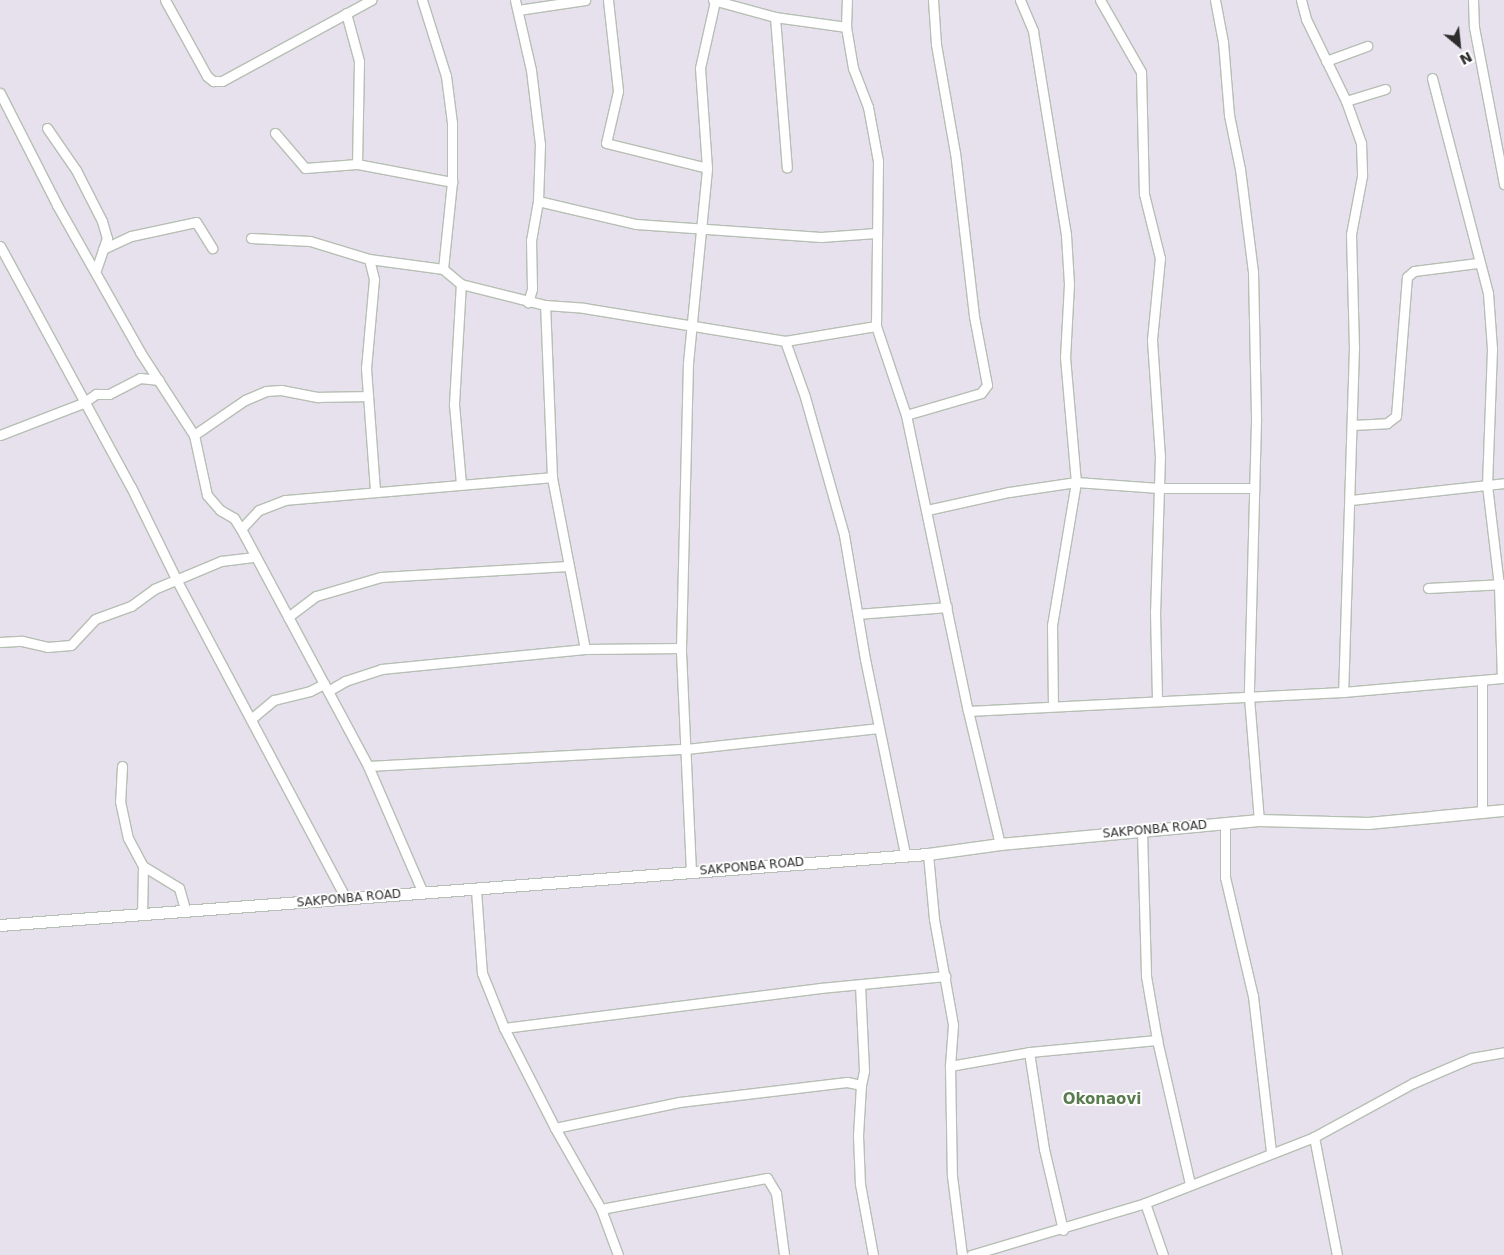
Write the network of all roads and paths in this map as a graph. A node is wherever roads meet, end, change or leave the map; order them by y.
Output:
1 (165, 0) edge
2 (371, 0) edge
3 (422, 0) edge
4 (515, 0) edge
5 (585, 0) edge
6 (608, 0) edge
7 (847, 0) edge
8 (933, 0) edge
9 (1020, 0) edge
10 (1100, 0) edge
11 (1215, 0) edge
12 (1301, 0) edge
13 (1473, 0) edge
14 (714, 1) edge
15 (518, 10) junction
16 (346, 12) junction
17 (775, 17) junction
18 (846, 27) junction
19 (1367, 46) dead end
20 (1326, 61) junction
21 (1432, 78) dead end
22 (1385, 89) dead end
23 (0, 93) edge
24 (1346, 101) junction
25 (48, 128) dead end
26 (275, 133) dead end
27 (357, 164) junction
28 (707, 168) junction
29 (787, 168) dead end
30 (452, 182) junction
31 (1504, 184) edge
32 (538, 201) junction
33 (702, 230) junction
34 (876, 233) junction
35 (251, 238) dead end
36 (0, 246) edge
37 (212, 248) dead end
38 (103, 249) junction
39 (369, 259) junction
40 (1478, 263) junction
41 (443, 269) junction
42 (96, 270) junction
43 (461, 284) junction
44 (528, 302) junction
45 (545, 305) junction
46 (691, 325) junction
47 (876, 326) junction
48 (785, 341) junction
49 (159, 380) junction
50 (368, 396) junction
51 (83, 403) junction
52 (906, 415) junction
53 (1352, 425) junction
54 (0, 435) edge
55 (194, 435) junction
56 (552, 477) junction
57 (1076, 482) junction
58 (1504, 483) edge
59 (461, 484) junction
60 (1487, 485) junction
61 (1159, 488) junction
62 (1254, 488) junction
63 (375, 492) junction
64 (1351, 500) junction
65 (927, 510) junction
66 (241, 529) junction
67 (255, 556) junction
68 (568, 566) junction
69 (176, 579) junction
70 (1502, 584) edge
71 (1428, 588) dead end
72 (947, 607) junction
73 (858, 614) junction
74 (288, 617) junction
75 (0, 642) edge
76 (682, 648) junction
77 (585, 649) junction
78 (1503, 678) edge
79 (1482, 680) junction
80 (326, 687) junction
81 (1343, 692) junction
82 (1249, 697) junction
83 (1157, 700) junction
84 (1053, 705) junction
85 (968, 711) junction
86 (252, 719) junction
87 (879, 728) junction
88 (686, 749) junction
89 (122, 766) dead end
90 (368, 766) junction
91 (1504, 810) edge
92 (1482, 812) junction
93 (1259, 820) junction
94 (1225, 824) junction
95 (1142, 831) junction
96 (1000, 844) junction
97 (905, 854) junction
98 (928, 854) junction
99 (143, 866) junction
100 (691, 872) junction
101 (476, 890) junction
102 (423, 893) junction
103 (346, 900) junction
104 (186, 912) junction
105 (142, 915) junction
106 (0, 925) edge
107 (944, 976) junction
108 (860, 985) junction
109 (504, 1028) junction
110 (1157, 1040) junction
111 (1029, 1052) junction
112 (1504, 1052) edge
113 (950, 1066) junction
114 (861, 1085) junction
115 (555, 1128) junction
116 (1314, 1137) junction
117 (1271, 1152) junction
118 (1190, 1184) junction
119 (1145, 1204) junction
120 (601, 1209) junction
121 (1063, 1230) junction
122 (618, 1255) edge
123 (784, 1255) edge
124 (873, 1255) edge
125 (962, 1255) edge
126 (972, 1255) edge
127 (1163, 1255) edge
128 (1337, 1255) edge

1 - 16 street
2 - 16 street
3 - 30 street
4 - 15 street
5 - 15 street
6 - 28 street
7 - 18 street
8 - 52 street
9 - 57 street
10 - 61 street
11 - 62 street
12 - 20 street
13 - 31 street
14 - 17 street
14 - 28 street
15 - 32 street
16 - 27 street
17 - 18 street
17 - 29 street
18 - 34 street
19 - 20 street
20 - 24 street
21 - 40 street
22 - 24 street
23 - 42 street
24 - 53 street
25 - 38 street
26 - 27 street
27 - 30 street
28 - 33 street
30 - 41 street
32 - 33 street
32 - 44 street
33 - 34 street
33 - 46 street
34 - 47 street
35 - 39 street
36 - 51 street
37 - 38 street
38 - 42 street
39 - 41 street
39 - 50 street
40 - 53 street
40 - 60 street
41 - 43 street
42 - 49 street
43 - 44 street
43 - 59 street
44 - 45 street
45 - 46 street
45 - 56 street
46 - 48 street
46 - 76 street
47 - 48 street
47 - 52 street
48 - 73 street
49 - 51 street
49 - 55 street
50 - 55 street
50 - 63 street
51 - 54 street
51 - 69 street
52 - 65 street
53 - 64 street
55 - 66 street
56 - 59 street
56 - 68 street
57 - 61 street
57 - 65 street
57 - 84 street
58 - 60 street
59 - 63 street
60 - 64 street
60 - 70 street
61 - 62 street
61 - 83 street
62 - 82 street
63 - 66 street
64 - 81 street
65 - 72 street
66 - 67 street
67 - 69 street
67 - 74 street
68 - 74 street
68 - 77 street
69 - 75 street
69 - 86 street
70 - 71 street
70 - 78 street
72 - 73 street
72 - 85 street
73 - 87 street
74 - 80 street
76 - 77 street
76 - 88 street
77 - 80 street
78 - 79 street
79 - 81 street
79 - 92 street
80 - 86 street
80 - 90 street
81 - 82 street
82 - 83 street
82 - 93 street
83 - 84 street
84 - 85 street
85 - 96 street
86 - 103 street
87 - 88 street
87 - 97 street
88 - 90 street
88 - 100 street
89 - 99 street
90 - 102 street
91 - 92 main road, SAKPONBA ROAD
92 - 93 main road, SAKPONBA ROAD
93 - 94 main road, SAKPONBA ROAD
94 - 95 main road, SAKPONBA ROAD
94 - 117 street
95 - 96 main road, SAKPONBA ROAD
95 - 110 street
96 - 98 main road, SAKPONBA ROAD
97 - 98 main road, SAKPONBA ROAD
97 - 100 main road, SAKPONBA ROAD
98 - 107 street
99 - 104 street
99 - 105 street
100 - 101 main road, SAKPONBA ROAD
101 - 102 main road, SAKPONBA ROAD
101 - 109 street
102 - 103 main road, SAKPONBA ROAD
103 - 104 main road, SAKPONBA ROAD
104 - 105 main road, SAKPONBA ROAD
105 - 106 main road, SAKPONBA ROAD
107 - 108 street
107 - 113 street
108 - 109 street
108 - 114 street
109 - 115 street
110 - 111 street
110 - 118 street
111 - 113 street
111 - 121 street
112 - 116 street
113 - 125 street
114 - 115 street
114 - 124 street
115 - 120 street
116 - 117 street
116 - 128 street
117 - 118 street
118 - 119 street
119 - 121 street
119 - 127 street
120 - 122 street
120 - 123 street
121 - 126 street

